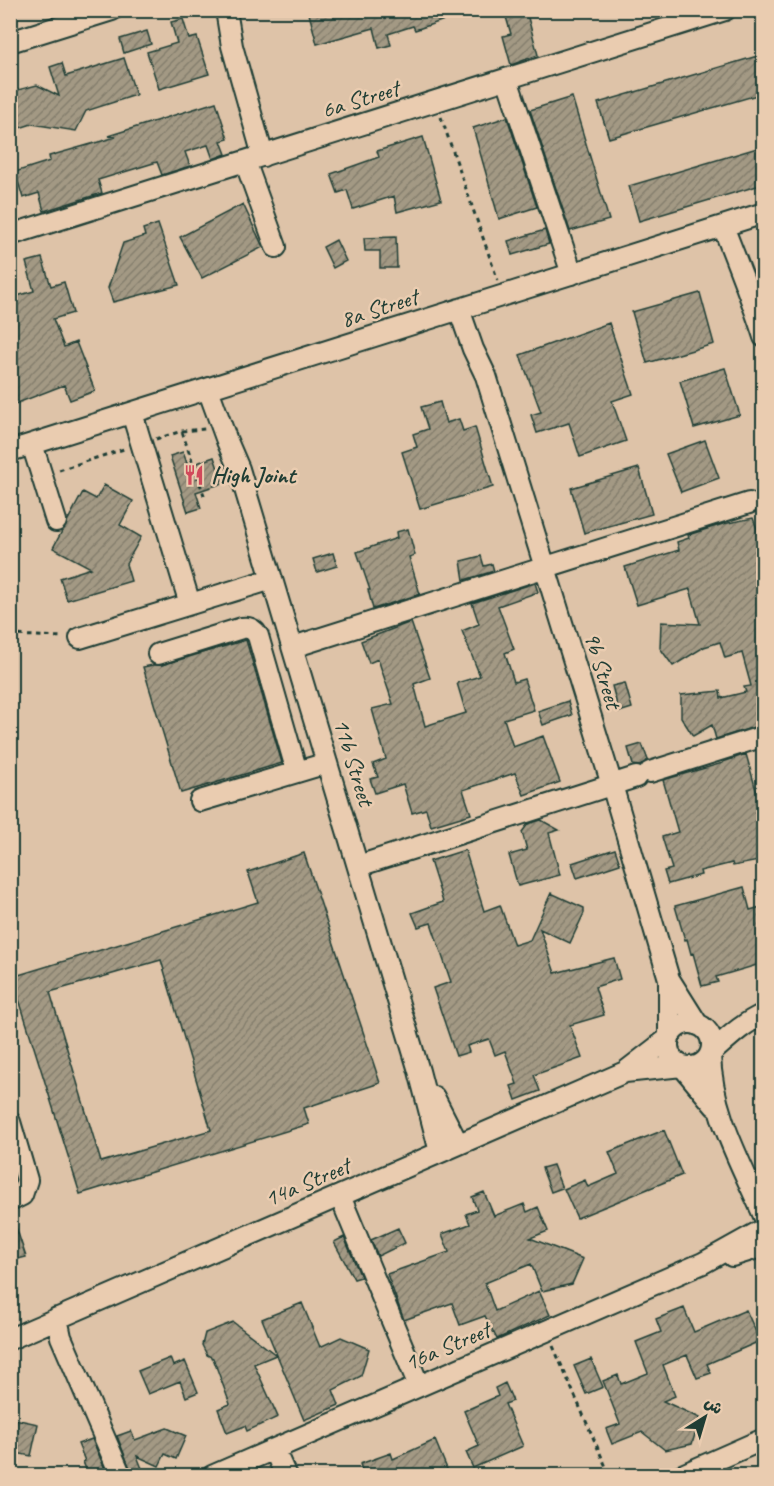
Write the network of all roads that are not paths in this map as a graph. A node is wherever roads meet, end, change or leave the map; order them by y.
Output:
1 (112, 10) edge
2 (216, 10) edge
3 (226, 10) edge
4 (725, 10) edge
5 (693, 15) edge
6 (10, 42) edge
7 (232, 46) junction
8 (507, 79) junction
9 (261, 156) junction
10 (764, 213) edge
11 (730, 224) junction
12 (10, 235) edge
13 (276, 247) dead end
14 (572, 274) junction
15 (465, 308) junction
16 (764, 337) edge
17 (216, 386) junction
18 (132, 413) junction
19 (32, 444) junction
20 (10, 451) edge
21 (239, 469) junction
22 (749, 503) dead end
23 (56, 521) dead end
24 (545, 568) junction
25 (272, 579) junction
26 (190, 604) junction
27 (80, 638) road end
28 (293, 647) junction
29 (158, 654) dead end
30 (764, 736) edge
31 (327, 763) junction
32 (297, 772) junction
33 (612, 784) junction
34 (200, 801) dead end
35 (358, 866) junction
36 (669, 979) junction
37 (758, 1017) edge
38 (698, 1025) junction
39 (669, 1038) junction
40 (710, 1054) junction
41 (682, 1066) junction
42 (625, 1072) junction
43 (718, 1111) junction
44 (10, 1122) edge
45 (449, 1148) junction
46 (340, 1196) junction
47 (10, 1201) edge
48 (764, 1216) edge
49 (764, 1229) edge
50 (764, 1246) edge
51 (703, 1263) junction
52 (57, 1318) junction
53 (10, 1339) edge
54 (419, 1386) junction
55 (764, 1439) edge
56 (274, 1449) junction
57 (235, 1471) edge
58 (121, 1476) edge
59 (212, 1476) edge
60 (286, 1476) edge
61 (680, 1476) edge

1 - 6 street
2 - 7 street
3 - 7 street
4 - 5 street, 6a Street
5 - 8 street, 6a Street
7 - 9 street
8 - 9 street, 6a Street
8 - 14 street
9 - 12 street, 6a Street
9 - 13 street
10 - 11 street, 8a Street
11 - 14 street, 8a Street
11 - 16 street
14 - 15 street, 8a Street
15 - 17 street, 8a Street
15 - 24 street, 9b Street
17 - 18 street, 8a Street
17 - 21 street, 11b Street
17 - 21 street, 11b Street
18 - 19 street, 8a Street
18 - 26 street
19 - 20 street, 8a Street
19 - 23 street
21 - 25 street, 11b Street
22 - 24 street
24 - 28 street
24 - 33 street, 9b Street
25 - 26 street
25 - 28 street, 11b Street
26 - 27 street
28 - 31 street, 11b Street
29 - 32 street
30 - 33 street
31 - 32 street
31 - 35 street, 11b Street
32 - 34 street
33 - 35 street
33 - 36 street, 9b Street
35 - 45 street, 11b Street
36 - 38 street, 9b Street
36 - 39 street, 9b Street
37 - 38 street
37 - 40 street
38 - 39 street
38 - 40 street
39 - 41 street
39 - 42 street, 14a Street
40 - 41 street
40 - 43 street
41 - 42 street, 14a Street
41 - 43 street
42 - 45 street, 14a Street
43 - 48 street
44 - 47 street
45 - 46 street, 14a Street
46 - 52 street, 14a Street
46 - 54 street
49 - 51 street, 16a Street
50 - 51 street, 16a Street
51 - 54 street, 16a Street
52 - 53 street, 14a Street
52 - 58 street
54 - 56 street, 16a Street
55 - 61 street
56 - 57 street, 16a Street
56 - 60 street
57 - 59 street, 16a Street

